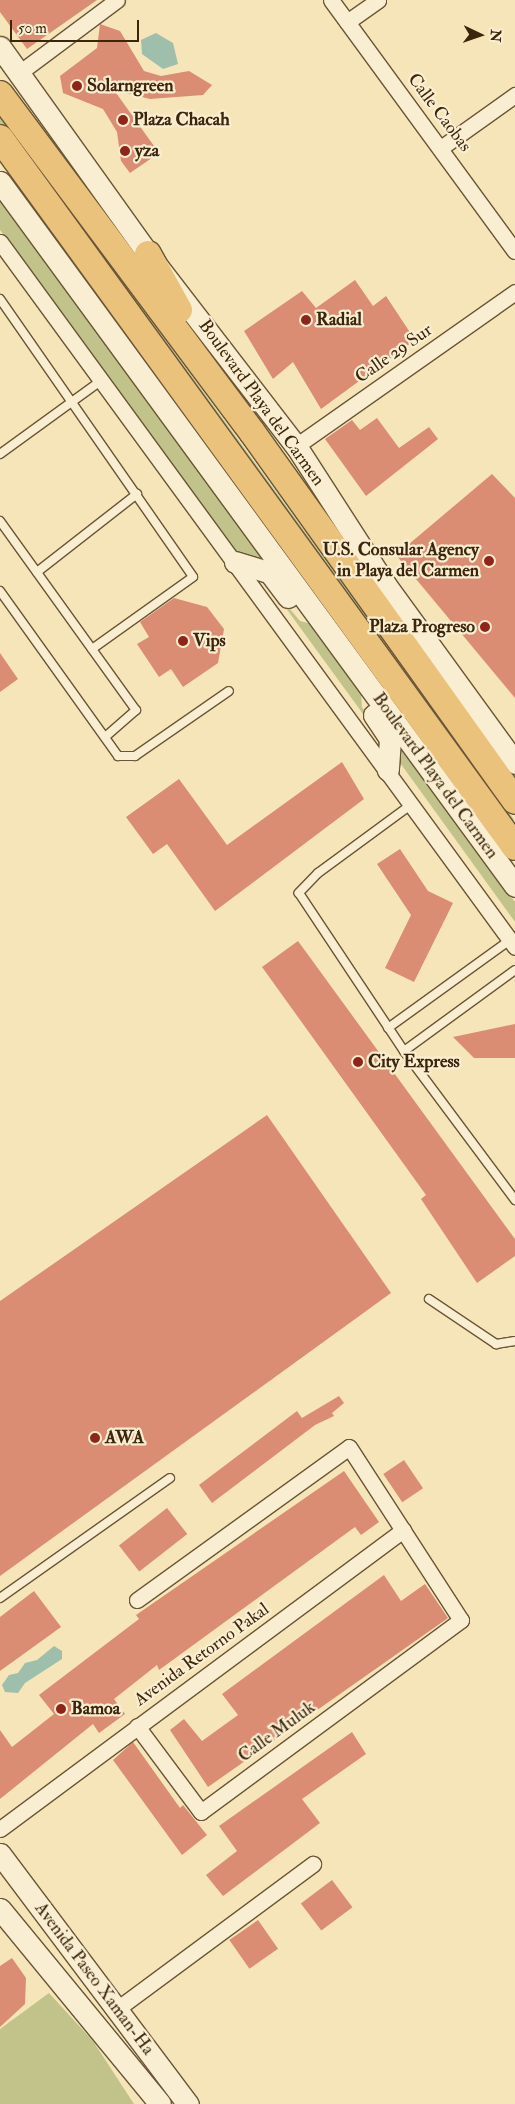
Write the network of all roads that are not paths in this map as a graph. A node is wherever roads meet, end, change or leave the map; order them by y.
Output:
1 (117, 0) edge
2 (331, 0) edge
3 (378, 0) edge
4 (346, 22) junction
5 (0, 47) edge
6 (19, 73) junction
7 (0, 94) edge
8 (515, 95) edge
9 (0, 138) edge
10 (442, 147) junction
11 (0, 182) edge
12 (0, 242) edge
13 (515, 251) edge
14 (148, 254) junction
15 (515, 292) edge
16 (0, 300) edge
17 (102, 380) junction
18 (71, 405) junction
19 (252, 432) junction
20 (296, 446) junction
21 (0, 454) edge
22 (137, 494) junction
23 (0, 521) edge
24 (234, 562) junction
25 (36, 572) junction
26 (0, 591) edge
27 (326, 624) junction
28 (92, 649) junction
29 (369, 686) junction
30 (230, 691) dead end
31 (105, 737) junction
32 (515, 763) edge
33 (388, 770) junction
34 (515, 801) edge
35 (412, 804) junction
36 (515, 847) edge
37 (515, 886) edge
38 (512, 944) edge
39 (515, 970) edge
40 (388, 1028) junction
41 (404, 1051) junction
42 (515, 1200) edge
43 (429, 1299) dead end
44 (515, 1341) edge
45 (170, 1478) dead end
46 (403, 1530) junction
47 (0, 1598) edge
48 (137, 1600) dead end
49 (137, 1726) junction
50 (0, 1829) edge
51 (0, 1854) edge
52 (313, 1864) dead end
53 (0, 1909) edge
54 (117, 2009) junction
55 (160, 2104) edge
56 (188, 2104) edge

1 - 6 street
2 - 4 street, Calle Caobas
3 - 4 street
4 - 10 street, Calle Caobas
5 - 6 main road, Boulevard Playa del Carmen
6 - 14 main road, Boulevard Playa del Carmen
7 - 19 highway
8 - 10 street
9 - 36 highway
10 - 13 street, Calle Caobas
11 - 27 main road, Boulevard Playa del Carmen
12 - 17 street
14 - 19 highway
14 - 20 main road, Boulevard Playa del Carmen
15 - 20 street, Calle 29 Sur
16 - 18 lane
17 - 18 lane
17 - 24 street
18 - 21 lane
18 - 22 lane
19 - 34 highway
20 - 32 main road, Boulevard Playa del Carmen
22 - 25 lane
22 - 28 lane
23 - 25 lane
24 - 27 main road
24 - 33 street
25 - 28 lane
26 - 31 lane
27 - 29 main road, Boulevard Playa del Carmen
28 - 31 lane
29 - 33 main road
29 - 37 main road, Boulevard Playa del Carmen
30 - 31 lane
33 - 35 street
35 - 38 street
35 - 40 lane
38 - 40 lane
39 - 41 lane
40 - 41 lane
41 - 42 lane
43 - 44 lane
45 - 47 lane
46 - 48 street
46 - 49 street, Avenida Retorno Pakal
46 - 49 street, Calle Muluk
49 - 50 street, Avenida Retorno Pakal
51 - 54 main road, Avenida Paseo Xaman-Ha
52 - 54 street
53 - 55 main road, Avenida Paseo Xaman-Ha
54 - 56 main road, Avenida Paseo Xaman-Ha

